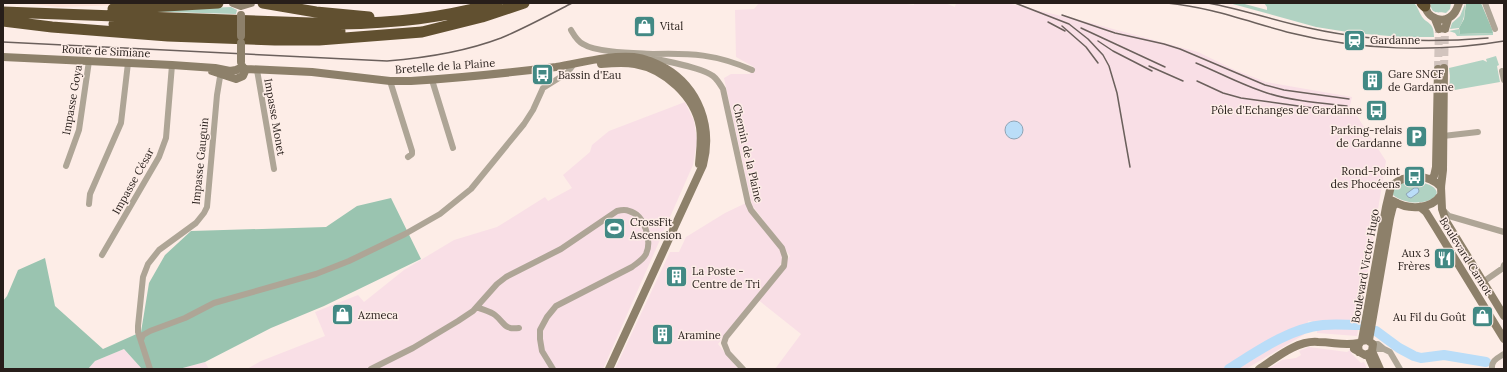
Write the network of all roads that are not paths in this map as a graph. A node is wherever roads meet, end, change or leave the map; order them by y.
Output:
1 (218, 3) edge
2 (232, 3) edge
3 (251, 3) edge
4 (263, 3) edge
5 (497, 3) edge
6 (524, 3) edge
7 (1458, 3) edge
8 (1485, 3) edge
9 (1424, 4) edge
10 (242, 6) junction
11 (3, 11) edge
12 (446, 15) junction
13 (1435, 19) junction
14 (1448, 19) junction
15 (3, 20) edge
16 (456, 24) junction
17 (1495, 29) dead end
18 (571, 30) dead end
19 (241, 39) junction
20 (3, 57) edge
21 (651, 60) junction
22 (89, 61) junction
23 (128, 63) junction
24 (574, 64) junction
25 (172, 65) junction
26 (243, 66) junction
27 (257, 70) junction
28 (752, 70) dead end
29 (1502, 71) dead end
30 (220, 72) junction
31 (432, 80) junction
32 (1504, 80) edge
33 (390, 81) junction
34 (1478, 132) dead end
35 (1443, 136) junction
36 (453, 148) dead end
37 (408, 157) dead end
38 (66, 166) dead end
39 (274, 169) dead end
40 (1431, 180) junction
41 (1441, 191) junction
42 (1389, 195) junction
43 (1397, 203) junction
44 (89, 204) dead end
45 (1420, 207) junction
46 (1442, 209) junction
47 (1504, 232) edge
48 (102, 255) dead end
49 (1504, 267) edge
50 (1483, 282) junction
51 (477, 307) junction
52 (1503, 314) edge
53 (1492, 319) junction
54 (519, 328) dead end
55 (1504, 339) edge
56 (141, 340) junction
57 (1367, 347) junction
58 (1504, 354) edge
59 (150, 369) edge
60 (371, 369) edge
61 (553, 369) edge
62 (609, 369) edge
63 (743, 369) edge
64 (1259, 369) edge
65 (1374, 369) edge
66 (1380, 369) edge
67 (1400, 369) edge
68 (1492, 369) edge

1 - 11 highway
2 - 10 main road
3 - 10 main road
4 - 12 highway
5 - 12 highway
6 - 16 highway
7 - 14 main road
8 - 17 street
9 - 13 main road
10 - 19 main road, bridge
11 - 12 highway
13 - 14 main road
13 - 14 main road
15 - 16 highway
15 - 19 highway
16 - 19 highway
18 - 21 street
19 - 26 main road, bridge
20 - 22 main road, Route de Simiane
21 - 24 main road, Bretelle de la Plaine
21 - 28 street
21 - 62 main road, Bretelle de la Plaine
21 - 63 street, Chemin de la Plaine
22 - 23 main road, Route de Simiane
22 - 38 street, Impasse Goya
23 - 25 main road, Route de Simiane
23 - 44 street
24 - 31 main road, Bretelle de la Plaine
24 - 56 street
25 - 30 main road, Route de Simiane
25 - 48 street, Impasse César
26 - 27 main road, Bretelle de la Plaine
26 - 30 main road, Route de Simiane
27 - 33 main road, Bretelle de la Plaine
27 - 39 street, Impasse Monet
29 - 32 street
30 - 56 street, Impasse Gauguin
31 - 33 main road, Bretelle de la Plaine
31 - 36 street
33 - 37 street
34 - 35 street
35 - 40 main road, Boulevard Carnot
35 - 41 main road, Boulevard Carnot
40 - 41 main road
40 - 42 main road
41 - 45 main road
41 - 46 main road, Boulevard Carnot
42 - 43 main road
42 - 57 main road, Boulevard Victor Hugo
43 - 45 main road
43 - 57 main road, Boulevard Victor Hugo
45 - 53 main road, Boulevard Carnot
46 - 47 street
46 - 50 main road, Boulevard Carnot
49 - 50 street
50 - 52 main road, Boulevard Carnot
51 - 54 street
51 - 60 street
51 - 61 street
52 - 53 main road
53 - 55 main road, Boulevard Carnot
56 - 59 street
57 - 64 main road
57 - 65 main road
57 - 66 main road
57 - 67 street
58 - 68 street

